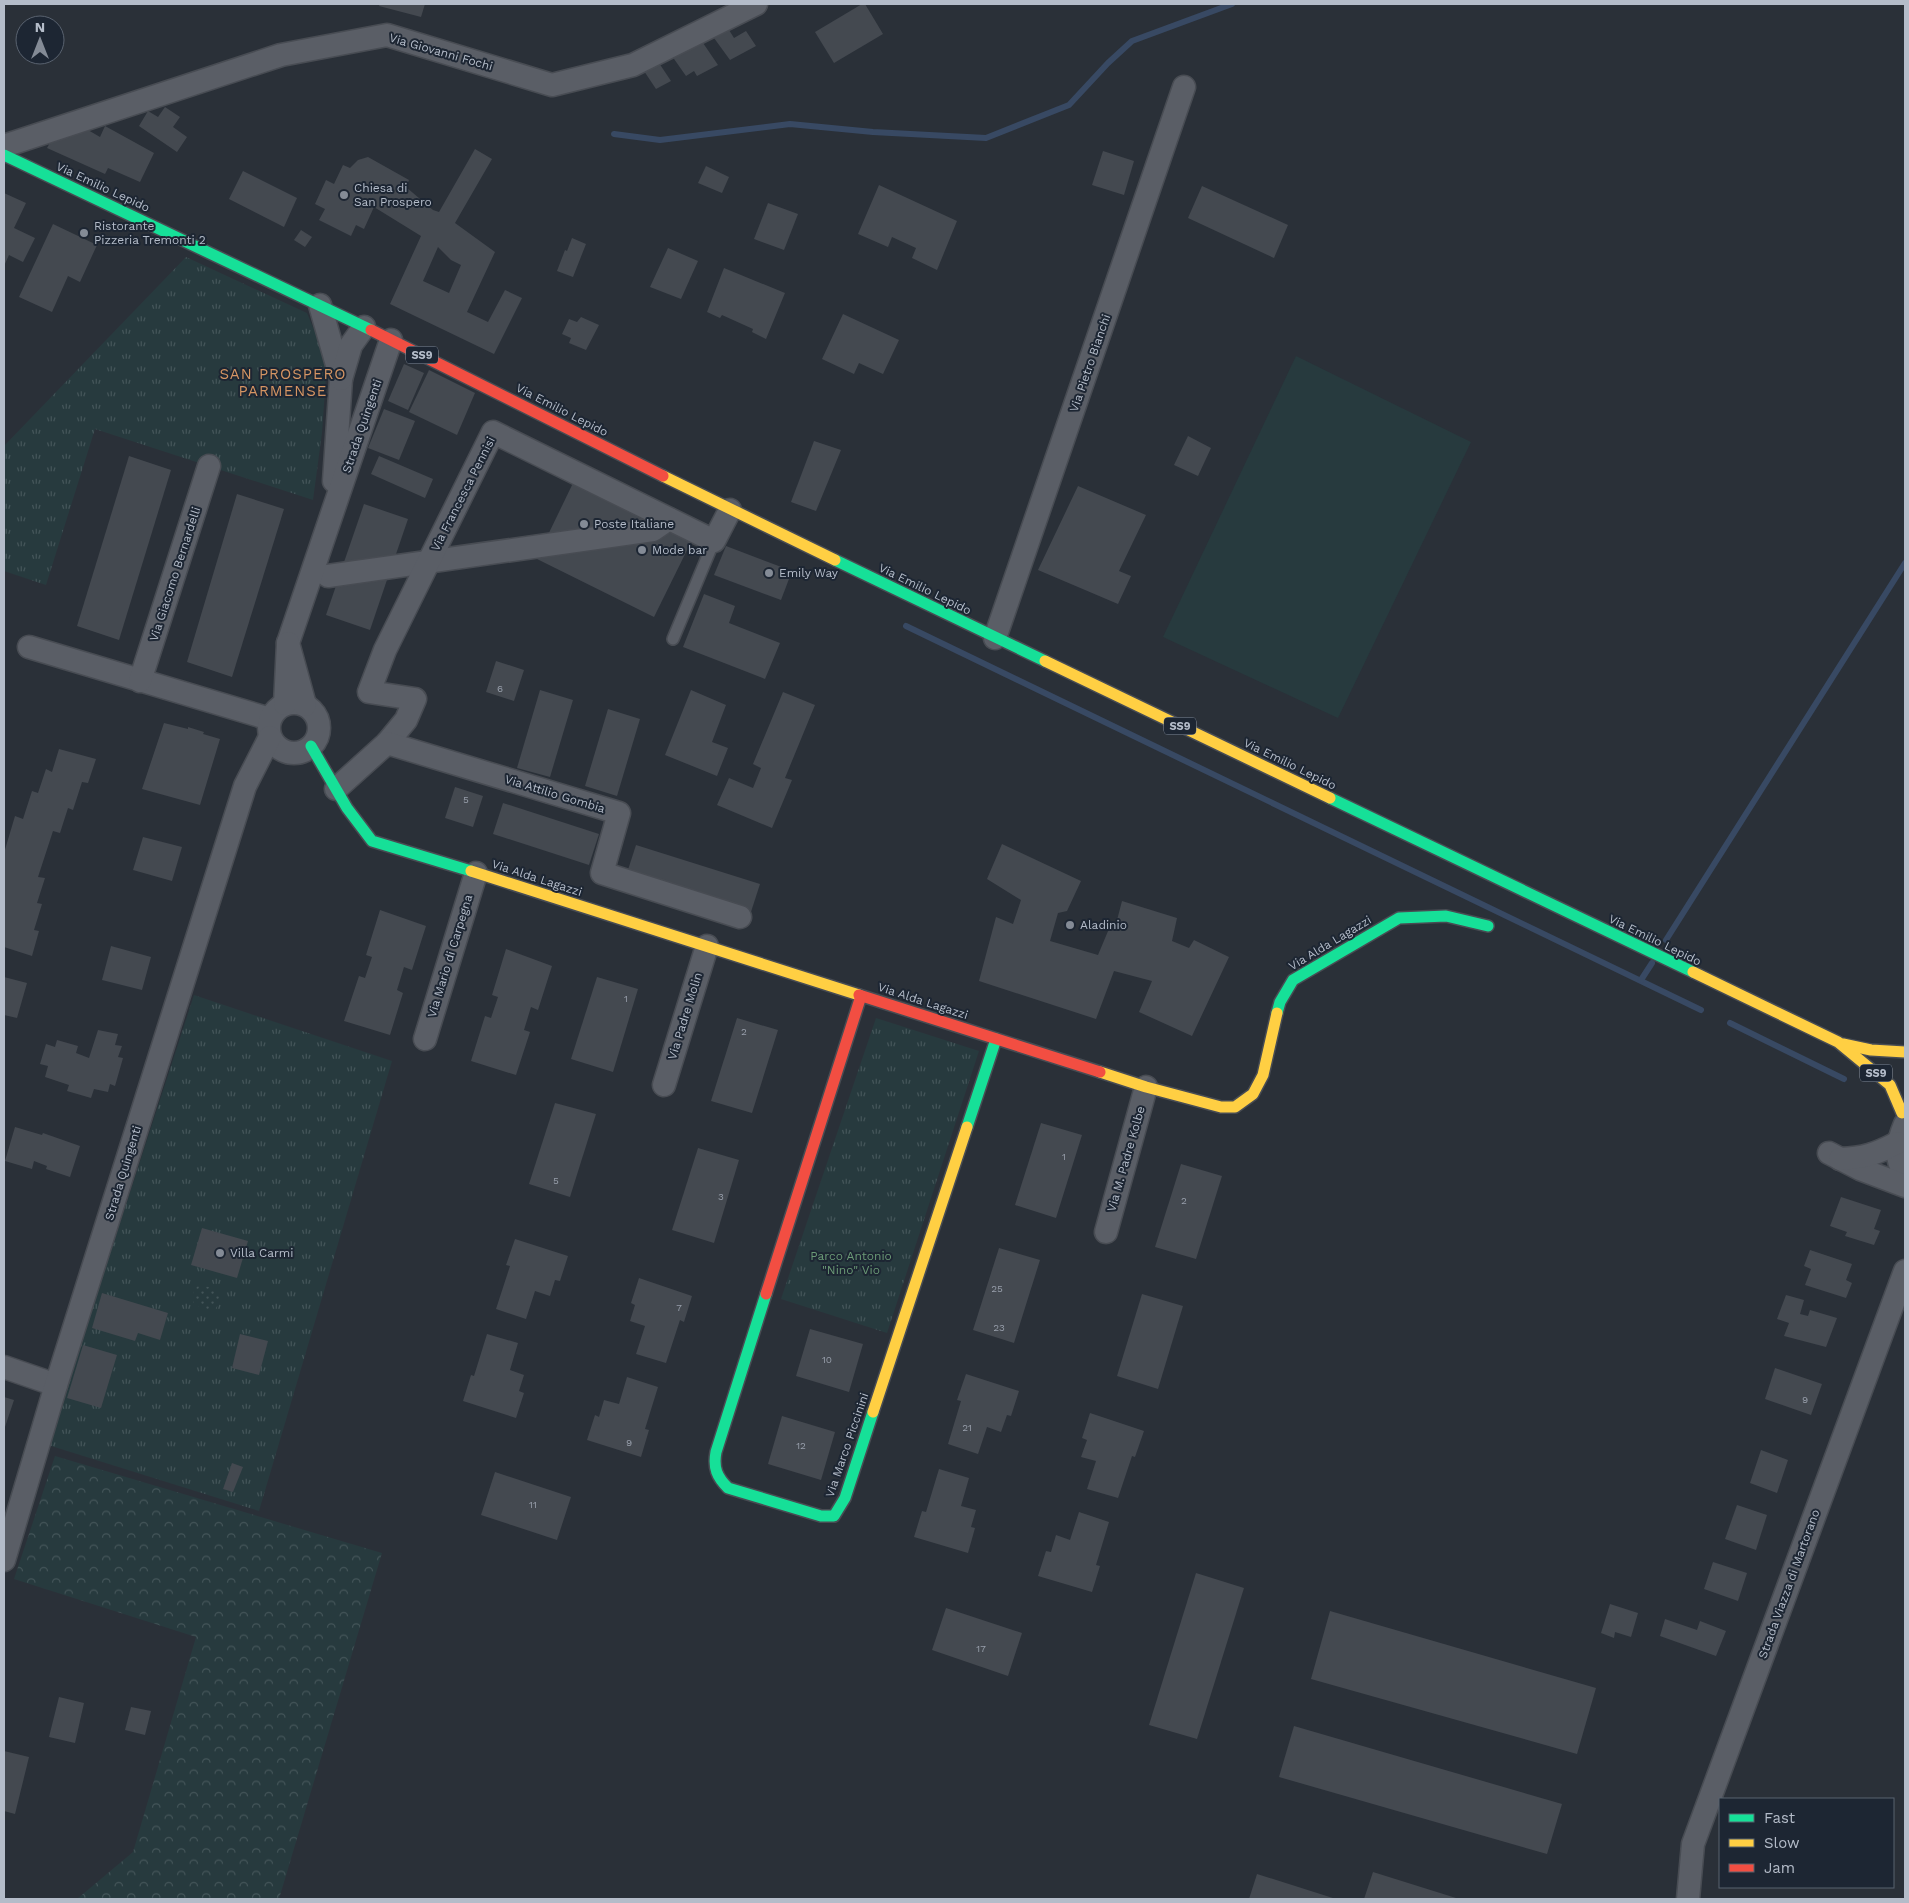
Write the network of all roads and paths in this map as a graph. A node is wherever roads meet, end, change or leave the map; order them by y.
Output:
1 (756, 4) edge
2 (1184, 88) dead end
3 (4, 146) edge
4 (4, 155) edge
5 (320, 305) junction
6 (364, 327) junction
7 (391, 340) junction
8 (341, 379) junction
9 (209, 466) dead end
10 (730, 510) junction
11 (332, 512) junction
12 (669, 519) junction
13 (714, 541) junction
14 (429, 562) junction
15 (328, 576) dead end
16 (995, 638) junction
17 (673, 639) dead end
18 (29, 647) dead end
19 (140, 682) junction
20 (283, 716) junction
21 (387, 743) junction
22 (300, 749) junction
23 (245, 786) junction
24 (336, 789) junction
25 (476, 873) junction
26 (740, 917) dead end
27 (1488, 926) dead end
28 (706, 946) junction
29 (861, 996) junction
30 (425, 1039) dead end
31 (996, 1039) junction
32 (1838, 1042) junction
33 (1905, 1052) edge
34 (1903, 1084) dead end
35 (664, 1085) dead end
36 (1146, 1087) junction
37 (1902, 1125) edge
38 (1905, 1173) edge
39 (1905, 1186) edge
40 (1106, 1232) dead end
41 (1905, 1271) edge
42 (4, 1368) edge
43 (56, 1385) junction
44 (4, 1560) edge
45 (1688, 1899) edge

1 - 3 street, Via Giovanni Fochi
2 - 16 street, Via Pietro Bianchi
4 - 5 street, Via Emilio Lepido / SS9
5 - 6 street, Via Emilio Lepido / SS9
5 - 8 street, Strada Quingenti
6 - 7 street, Via Emilio Lepido / SS9
6 - 8 street, Strada Quingenti
7 - 10 street, Via Emilio Lepido / SS9
7 - 11 street, Strada Quingenti
8 - 11 street, Strada Quingenti
9 - 19 street, Via Giacomo Bernardelli
10 - 13 street
10 - 16 street, Via Emilio Lepido / SS9
11 - 20 street, Strada Quingenti
12 - 13 street, Via Francesca Pennisi
12 - 14 street
12 - 14 street, Via Francesca Pennisi
13 - 17 lane
14 - 15 street
14 - 21 street, Via Francesca Pennisi
16 - 32 street, Via Emilio Lepido / SS9
18 - 19 street
19 - 20 street
20 - 22 street
20 - 22 street
20 - 23 street, Strada Quingenti
21 - 24 street
21 - 26 street, Via Attilio Gombia
22 - 23 street
22 - 24 street, Via Alda Lagazzi
23 - 43 street, Strada Quingenti
24 - 25 street, Via Alda Lagazzi
25 - 28 street, Via Alda Lagazzi
25 - 30 street, Via Mario di Carpegna
27 - 36 street, Via Alda Lagazzi
28 - 29 street, Via Alda Lagazzi
28 - 35 street, Via Padre Molin
29 - 31 street, Via Alda Lagazzi
29 - 31 street, Via Marco Piccinini
31 - 36 street, Via Alda Lagazzi
32 - 33 street, Via Emilio Lepido / SS9
32 - 37 street, Via Emilio Lepido / SS9
34 - 37 street, SS9
36 - 40 street, Via M. Padre Kolbe
37 - 38 street
37 - 39 street
41 - 45 street, Strada Viazza di Martorano
42 - 43 street
43 - 44 street, Strada Quingenti

